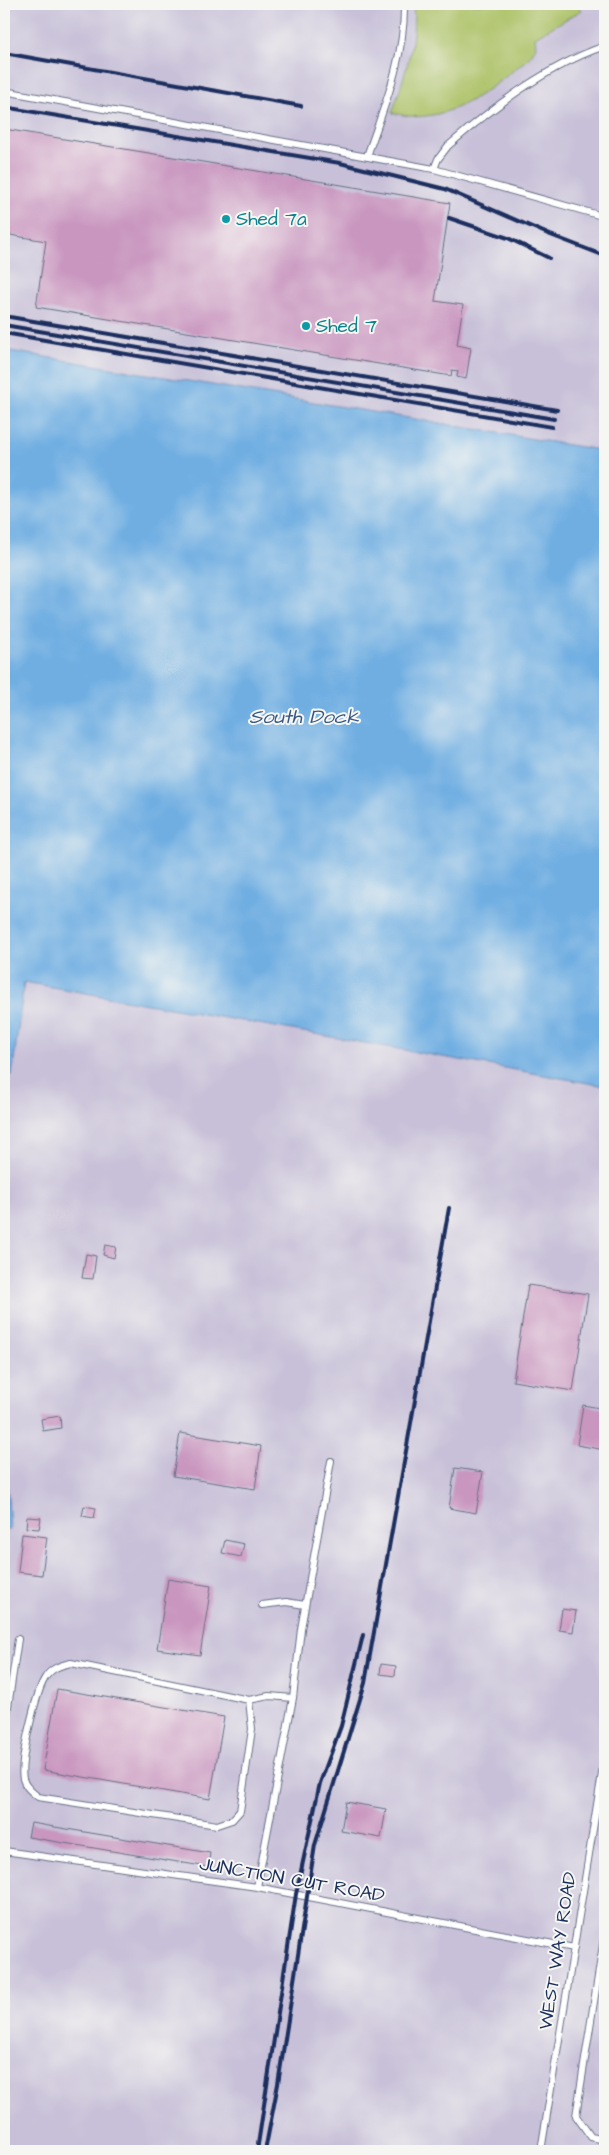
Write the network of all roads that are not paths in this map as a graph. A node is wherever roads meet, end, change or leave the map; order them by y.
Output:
1 (404, 4) edge
2 (605, 46) edge
3 (4, 91) edge
4 (367, 156) junction
5 (434, 169) junction
6 (602, 216) dead end
7 (331, 1461) dead end
8 (262, 1605) dead end
9 (305, 1605) junction
10 (18, 1638) dead end
11 (293, 1698) junction
12 (249, 1700) junction
13 (4, 1734) edge
14 (605, 1755) edge
15 (4, 1851) edge
16 (257, 1887) junction
17 (605, 1932) edge
18 (574, 1948) junction
19 (605, 2140) edge
20 (541, 2151) edge

1 - 4 lane
2 - 5 lane
3 - 4 lane
4 - 5 lane
5 - 6 lane
7 - 9 lane
8 - 9 lane
9 - 11 lane
10 - 13 lane
11 - 12 lane
11 - 16 lane
12 - 12 lane
14 - 18 lane, WEST WAY ROAD
15 - 16 lane, JUNCTION CUT ROAD
16 - 18 lane, JUNCTION CUT ROAD
17 - 19 lane
18 - 20 lane, WEST WAY ROAD

